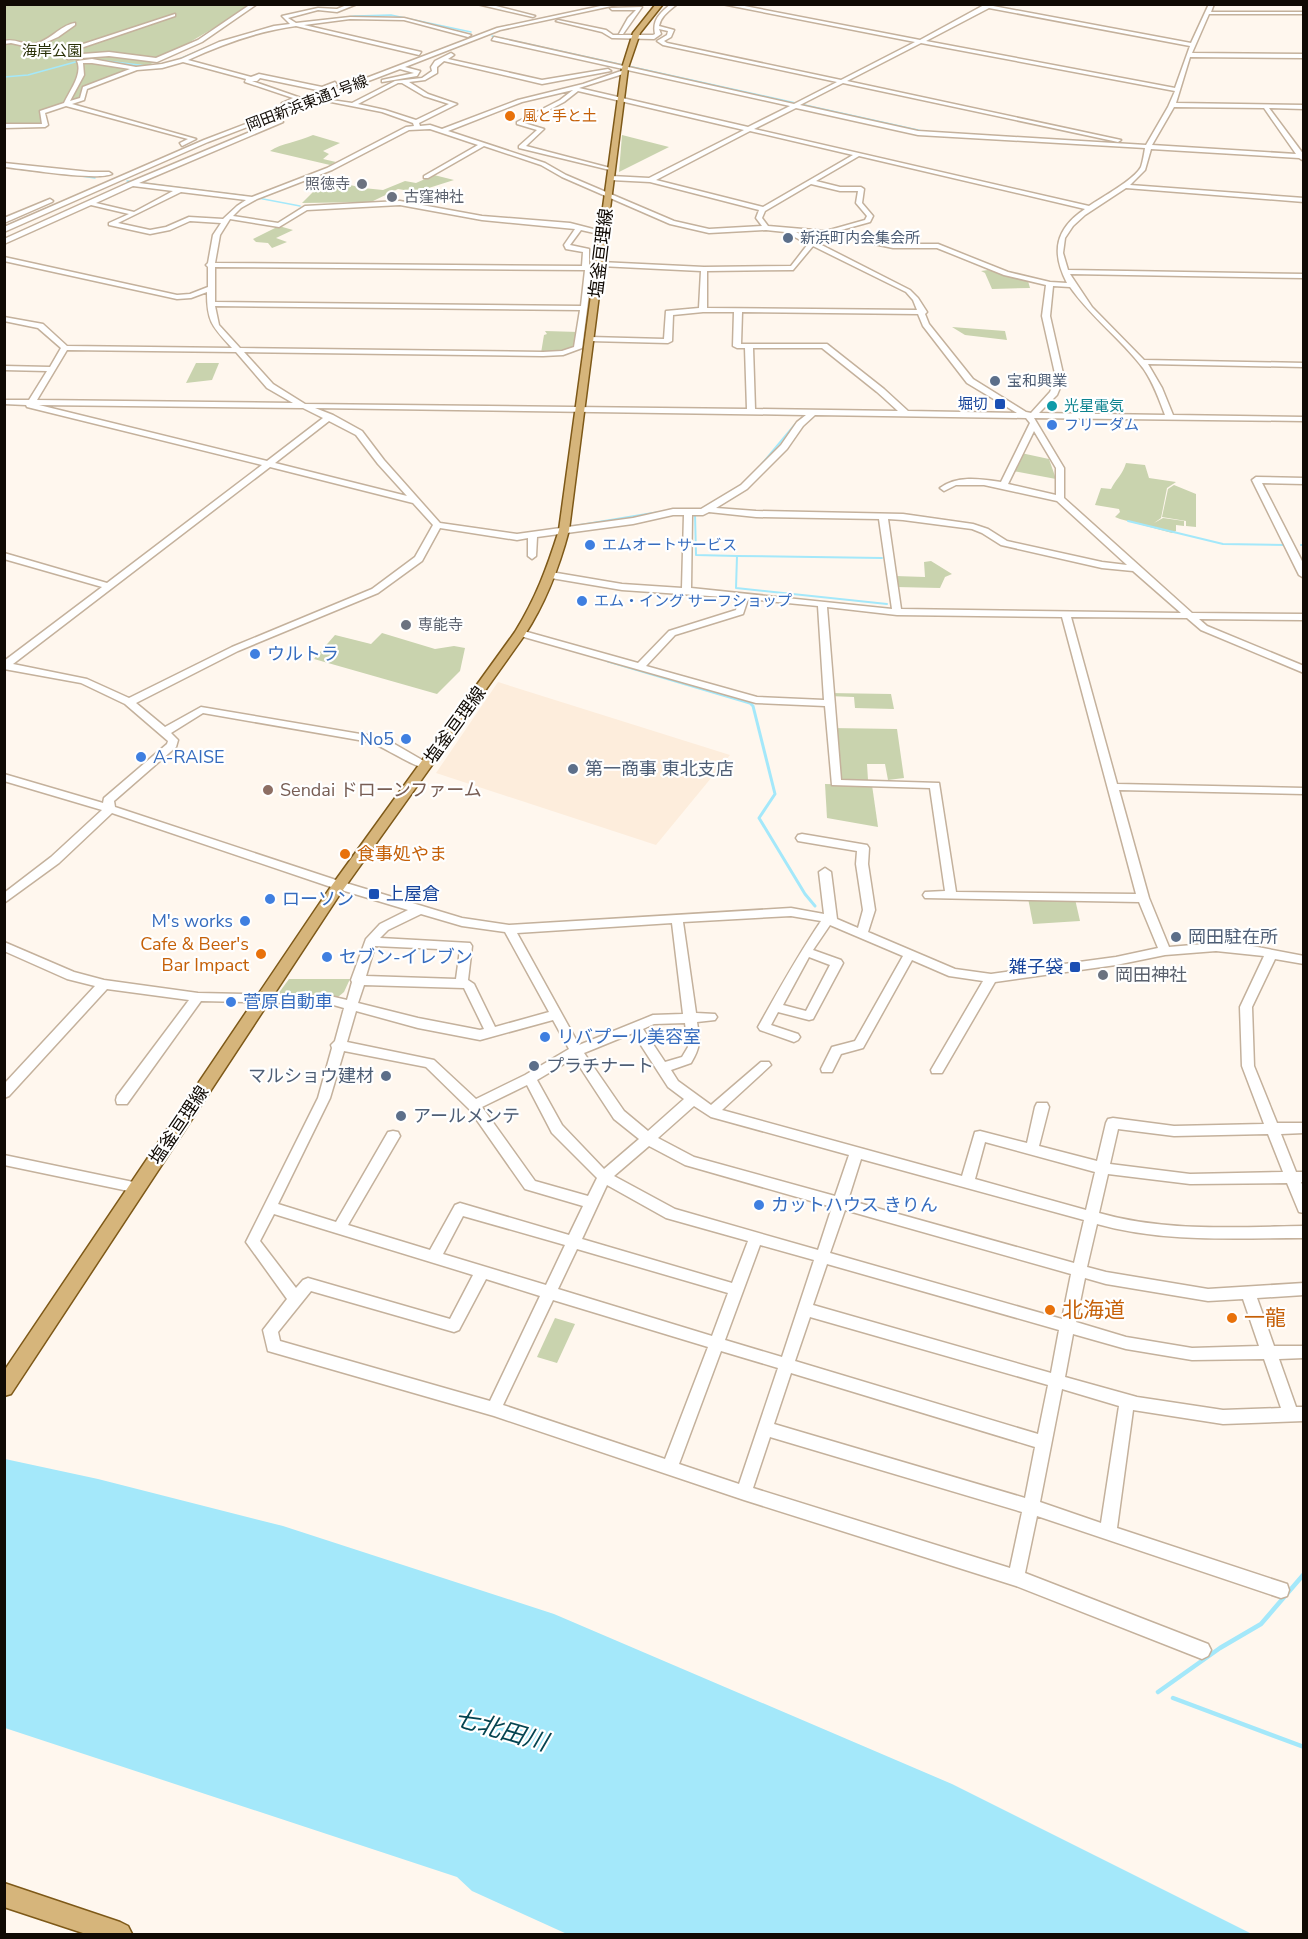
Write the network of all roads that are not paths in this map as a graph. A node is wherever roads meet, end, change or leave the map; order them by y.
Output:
1 (255, 4) edge
2 (356, 4) edge
3 (479, 4) edge
4 (590, 4) edge
5 (619, 4) edge
6 (660, 4) edge
7 (675, 4) edge
8 (724, 4) edge
9 (977, 4) edge
10 (1212, 4) edge
11 (991, 6) edge
12 (1208, 13) junction
13 (1304, 13) edge
14 (173, 15) dead end
15 (533, 16) junction
16 (558, 21) junction
17 (291, 23) junction
18 (72, 24) dead end
19 (656, 27) junction
20 (621, 33) dead end
21 (468, 35) junction
22 (633, 37) junction
23 (494, 39) junction
24 (920, 42) junction
25 (4, 43) edge
26 (484, 43) dead end
27 (1194, 45) junction
28 (33, 46) junction
29 (463, 51) dead end
30 (62, 53) junction
31 (419, 53) junction
32 (1190, 55) junction
33 (1304, 56) edge
34 (442, 59) junction
35 (183, 60) junction
36 (401, 67) junction
37 (625, 68) junction
38 (136, 69) junction
39 (254, 79) junction
40 (403, 81) junction
41 (842, 82) junction
42 (575, 89) junction
43 (1178, 90) junction
44 (324, 97) junction
45 (621, 100) junction
46 (333, 101) junction
47 (66, 104) junction
48 (325, 104) dead end
49 (352, 105) junction
50 (798, 105) junction
51 (1173, 105) junction
52 (1265, 106) junction
53 (1304, 107) edge
54 (292, 117) dead end
55 (416, 124) junction
56 (4, 126) edge
57 (747, 130) junction
58 (442, 131) junction
59 (193, 140) junction
60 (482, 145) junction
61 (1148, 146) junction
62 (857, 154) junction
63 (1301, 156) edge
64 (151, 157) dead end
65 (4, 165) edge
66 (4, 169) edge
67 (120, 170) dead end
68 (109, 174) junction
69 (611, 174) junction
70 (426, 177) dead end
71 (96, 180) junction
72 (650, 180) junction
73 (811, 182) junction
74 (133, 183) junction
75 (86, 184) dead end
76 (1122, 186) junction
77 (180, 190) junction
78 (608, 194) junction
79 (254, 197) junction
80 (56, 198) dead end
81 (1304, 200) edge
82 (90, 203) junction
83 (1088, 208) junction
84 (764, 209) junction
85 (135, 214) junction
86 (227, 219) junction
87 (4, 221) edge
88 (579, 228) junction
89 (766, 228) junction
90 (4, 230) edge
91 (786, 230) junction
92 (822, 232) junction
93 (603, 233) junction
94 (4, 242) edge
95 (812, 243) junction
96 (4, 259) edge
97 (209, 265) junction
98 (599, 266) junction
99 (587, 268) junction
100 (704, 269) junction
101 (1065, 272) junction
102 (1304, 276) edge
103 (1050, 284) junction
104 (1072, 285) junction
105 (211, 288) junction
106 (211, 304) junction
107 (584, 308) junction
108 (703, 310) junction
109 (738, 310) junction
110 (923, 312) junction
111 (4, 319) edge
112 (590, 339) junction
113 (749, 345) junction
114 (65, 348) junction
115 (239, 350) junction
116 (1142, 362) junction
117 (1304, 364) edge
118 (4, 368) edge
119 (52, 369) junction
120 (4, 402) edge
121 (30, 403) junction
122 (305, 405) junction
123 (580, 408) junction
124 (751, 411) junction
125 (814, 412) junction
126 (904, 413) junction
127 (330, 417) junction
128 (1030, 417) junction
129 (1170, 417) junction
130 (1304, 419) edge
131 (270, 465) junction
132 (1304, 481) edge
133 (1003, 486) junction
134 (944, 488) dead end
135 (1060, 499) junction
136 (416, 501) junction
137 (710, 510) junction
138 (688, 512) junction
139 (883, 516) junction
140 (437, 525) junction
141 (564, 530) junction
142 (533, 536) junction
143 (4, 556) edge
144 (532, 556) dead end
145 (1136, 569) junction
146 (551, 575) junction
147 (1304, 575) edge
148 (109, 586) junction
149 (686, 591) junction
150 (744, 596) junction
151 (822, 604) junction
152 (897, 612) junction
153 (1066, 614) junction
154 (1189, 616) junction
155 (1304, 617) edge
156 (520, 633) junction
157 (5, 666) edge
158 (640, 667) junction
159 (1304, 669) edge
160 (129, 702) junction
161 (829, 703) junction
162 (166, 731) junction
163 (425, 766) junction
164 (4, 777) edge
165 (1113, 787) junction
166 (1304, 791) edge
167 (110, 809) junction
168 (802, 838) dead end
169 (825, 872) dead end
170 (340, 885) junction
171 (929, 895) dead end
172 (951, 895) junction
173 (1143, 898) junction
174 (4, 899) edge
175 (420, 909) junction
176 (677, 919) junction
177 (829, 920) junction
178 (508, 929) junction
179 (862, 934) junction
180 (370, 942) junction
181 (4, 946) edge
182 (1165, 951) junction
183 (806, 952) junction
184 (1271, 954) junction
185 (909, 956) junction
186 (1304, 960) edge
187 (991, 978) junction
188 (357, 980) junction
189 (462, 983) junction
190 (105, 984) junction
191 (198, 997) junction
192 (264, 998) junction
193 (350, 1005) junction
194 (775, 1007) junction
195 (556, 1015) junction
196 (711, 1017) dead end
197 (691, 1018) junction
198 (635, 1027) junction
199 (491, 1032) junction
200 (794, 1037) dead end
201 (338, 1046) junction
202 (576, 1052) junction
203 (765, 1065) dead end
204 (662, 1068) junction
205 (827, 1069) dead end
206 (938, 1070) dead end
207 (530, 1078) junction
208 (4, 1093) edge
209 (693, 1099) junction
210 (122, 1100) dead end
211 (474, 1105) junction
212 (1042, 1107) dead end
213 (711, 1112) junction
214 (1304, 1128) edge
215 (1272, 1129) junction
216 (393, 1136) dead end
217 (648, 1139) junction
218 (1032, 1149) junction
219 (857, 1152) junction
220 (4, 1160) edge
221 (1102, 1168) junction
222 (604, 1177) junction
223 (1297, 1178) edge
224 (967, 1183) junction
225 (138, 1188) junction
226 (592, 1203) junction
227 (840, 1203) junction
228 (269, 1207) junction
229 (1304, 1208) edge
230 (1091, 1217) junction
231 (339, 1228) junction
232 (1304, 1232) edge
233 (756, 1238) junction
234 (573, 1242) junction
235 (434, 1257) junction
236 (822, 1257) junction
237 (1079, 1271) junction
238 (482, 1272) junction
239 (736, 1290) junction
240 (1304, 1290) edge
241 (549, 1293) junction
242 (1248, 1293) junction
243 (296, 1299) junction
244 (805, 1310) junction
245 (1068, 1326) junction
246 (717, 1344) junction
247 (1304, 1352) edge
248 (1269, 1353) junction
249 (787, 1365) junction
250 (1057, 1381) junction
251 (4, 1388) edge
252 (1127, 1401) junction
253 (494, 1409) junction
254 (1297, 1414) edge
255 (765, 1429) junction
256 (1044, 1443) junction
257 (670, 1468) junction
258 (744, 1493) junction
259 (1031, 1507) junction
260 (1108, 1533) junction
261 (1016, 1578) junction
262 (1281, 1590) dead end
263 (1202, 1650) dead end
264 (6, 1899) edge
265 (120, 1935) edge

1 - 30 street
2 - 17 street
3 - 15 street
4 - 15 street
5 - 36 street, 岡田新浜東通1号線
6 - 22 main road, 塩釜亘理線
7 - 19 street
8 - 24 street
9 - 11 street
10 - 12 street
11 - 24 street
11 - 27 street
12 - 13 street
12 - 27 street
14 - 30 street
15 - 21 street
16 - 20 street
16 - 22 street
16 - 23 street
17 - 21 street
17 - 31 street
17 - 35 street
18 - 28 street
19 - 22 street
19 - 41 street
21 - 31 street
22 - 37 main road, 塩釜亘理線
23 - 26 street
23 - 37 street
24 - 41 street
24 - 43 street
25 - 28 street
27 - 32 street
28 - 30 street
29 - 34 street
31 - 39 street
32 - 33 street
32 - 43 street
34 - 37 street
34 - 40 street
35 - 38 street
35 - 39 street
36 - 44 street, 岡田新浜東通1号線
36 - 46 street
37 - 42 street
37 - 45 main road, 塩釜亘理線
37 - 50 street
38 - 47 street
38 - 47 street
39 - 44 street
39 - 59 street
40 - 49 street
40 - 55 street
41 - 50 street
41 - 61 street
42 - 45 street
42 - 58 street
42 - 69 street
43 - 51 street
44 - 90 street, 岡田新浜東通1号線
45 - 57 street
45 - 69 main road, 塩釜亘理線
46 - 48 street
46 - 49 street
47 - 56 street
47 - 59 street
49 - 55 street
50 - 57 street
50 - 61 street
51 - 52 street
51 - 61 street
52 - 53 street
52 - 63 street
54 - 74 street
55 - 58 street
55 - 79 street
57 - 62 street
57 - 72 street
58 - 60 street
59 - 64 street
60 - 70 street
60 - 78 street
61 - 63 street
61 - 76 street
62 - 73 street
62 - 83 street
65 - 68 street
66 - 71 street
67 - 68 street
68 - 71 street
69 - 72 street
69 - 78 main road, 塩釜亘理線
71 - 75 street
72 - 84 street
73 - 84 street
73 - 92 street
74 - 77 street
74 - 82 street
76 - 81 street
76 - 83 street
77 - 79 street
77 - 85 street
78 - 89 street
78 - 93 main road, 塩釜亘理線
79 - 86 street
80 - 87 street
82 - 85 street
82 - 94 street
83 - 101 street
84 - 89 street
85 - 86 street
86 - 88 street
86 - 97 street
88 - 93 street
88 - 99 street
89 - 91 street
91 - 92 street
91 - 95 street
92 - 103 street
93 - 98 main road, 塩釜亘理線
95 - 100 street
95 - 110 street
96 - 105 street
97 - 99 street
97 - 105 street
98 - 99 street
98 - 100 street
98 - 112 main road, 塩釜亘理線
99 - 107 street
100 - 108 street
101 - 102 street
101 - 104 street
103 - 104 street
103 - 128 street
104 - 116 street
105 - 106 street
106 - 107 street
106 - 115 street
107 - 115 street
108 - 109 street
108 - 112 street
109 - 110 street
109 - 113 street
110 - 128 street
111 - 114 street
112 - 123 main road, 塩釜亘理線
113 - 124 street
113 - 126 street
114 - 115 street
114 - 119 street
115 - 122 street
116 - 117 street
116 - 129 street
118 - 119 street
119 - 121 street
120 - 121 street
121 - 122 street
121 - 131 street
122 - 123 street
122 - 127 street
123 - 124 street
123 - 141 main road, 塩釜亘理線
124 - 125 street
125 - 126 street
125 - 137 street
126 - 128 street
127 - 131 street
127 - 136 street
128 - 129 street
128 - 133 street
128 - 135 street
129 - 130 street
131 - 136 street
131 - 148 street
132 - 147 street
133 - 134 street
133 - 135 street
135 - 145 street
136 - 140 street
137 - 138 street
137 - 139 street
138 - 141 street
138 - 149 street
139 - 145 street
139 - 152 street
140 - 142 street
140 - 160 street
141 - 142 street
141 - 146 main road, 塩釜亘理線
142 - 144 street
143 - 148 street
145 - 154 street
146 - 149 street
146 - 156 main road, 塩釜亘理線
148 - 157 street
149 - 150 street
150 - 151 street
150 - 158 street
151 - 152 street
151 - 161 street
152 - 153 street
153 - 154 street
153 - 165 street
154 - 155 street
154 - 159 street
156 - 158 street
156 - 163 main road, 塩釜亘理線
157 - 160 street
158 - 161 street
160 - 162 street
161 - 172 street
162 - 163 street
162 - 167 street
163 - 170 main road, 塩釜亘理線
164 - 167 street
165 - 166 street
165 - 173 street
167 - 170 street
167 - 174 street
168 - 179 street
169 - 177 street
170 - 175 street
170 - 192 main road, 塩釜亘理線
171 - 172 street
172 - 173 street
173 - 182 street
175 - 178 street
175 - 180 street
176 - 177 street
176 - 178 street
176 - 197 street
177 - 179 street
177 - 183 street
178 - 195 street
179 - 185 street
180 - 188 street
180 - 189 street
181 - 190 street
182 - 184 street
182 - 187 street
183 - 194 street
183 - 194 street
184 - 186 street
184 - 215 street
185 - 187 street
185 - 205 street
187 - 206 street
188 - 189 street
188 - 193 street
189 - 199 street
190 - 191 street
190 - 208 street
191 - 192 street
191 - 210 street
192 - 193 street
192 - 225 main road, 塩釜亘理線
193 - 199 street
193 - 201 street
194 - 200 street
195 - 199 street
195 - 202 street
196 - 197 street
197 - 198 street
197 - 204 street
198 - 202 street
198 - 204 street
201 - 211 street
201 - 228 street
202 - 207 street
202 - 217 street
203 - 213 street
204 - 209 street
207 - 211 street
207 - 222 street
209 - 213 street
209 - 217 street
211 - 226 street
212 - 218 street
213 - 219 street
214 - 215 street
215 - 221 street
215 - 223 street
216 - 231 street
217 - 222 street
217 - 227 street
218 - 221 street
218 - 224 street
219 - 224 street
219 - 227 street
220 - 225 street
221 - 223 street
221 - 230 street
222 - 226 street
222 - 233 street
223 - 229 street
224 - 230 street
225 - 251 main road, 塩釜亘理線
226 - 234 street
227 - 236 street
227 - 237 street
228 - 231 street
228 - 243 street
230 - 232 street
230 - 237 street
231 - 235 street
233 - 236 street
233 - 239 street
234 - 235 street
234 - 239 street
234 - 241 street
235 - 238 street
236 - 244 street
236 - 245 street
237 - 242 street
237 - 245 street
238 - 241 street
238 - 243 street
239 - 246 street
240 - 242 street
241 - 246 street
241 - 253 street
242 - 248 street
243 - 253 street
244 - 249 street
244 - 250 street
245 - 248 street
245 - 250 street
246 - 249 street
246 - 257 street
247 - 248 street
248 - 254 street
249 - 255 street
249 - 256 street
250 - 252 street
250 - 256 street
252 - 254 street
252 - 260 street
253 - 257 street
255 - 258 street
255 - 259 street
256 - 259 street
257 - 258 street
258 - 261 street
259 - 260 street
259 - 261 street
260 - 262 street
261 - 263 street
264 - 265 main road

